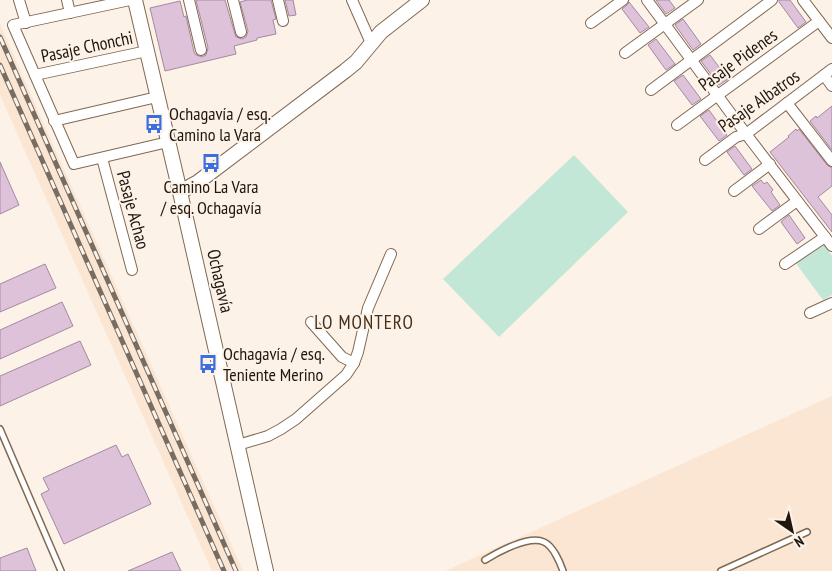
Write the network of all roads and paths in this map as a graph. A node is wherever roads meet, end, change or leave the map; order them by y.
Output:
1 (19, 0) edge
2 (67, 0) edge
3 (130, 0) edge
4 (134, 0) edge
5 (189, 0) edge
6 (233, 0) edge
7 (278, 0) edge
8 (352, 0) edge
9 (422, 0) edge
10 (623, 0) edge
11 (647, 0) edge
12 (698, 0) edge
13 (772, 0) edge
14 (803, 0) edge
15 (70, 13) junction
16 (283, 21) dead end
17 (819, 21) junction
18 (26, 23) junction
19 (591, 23) dead end
20 (665, 24) junction
21 (241, 32) dead end
22 (832, 38) edge
23 (371, 43) junction
24 (201, 50) dead end
25 (147, 51) junction
26 (625, 53) dead end
27 (691, 60) junction
28 (828, 72) edge
29 (35, 75) junction
30 (832, 86) edge
31 (651, 90) dead end
32 (717, 95) junction
33 (158, 97) junction
34 (787, 103) junction
35 (54, 121) junction
36 (677, 125) dead end
37 (746, 134) junction
38 (168, 142) junction
39 (102, 158) junction
40 (705, 160) dead end
41 (832, 161) edge
42 (770, 164) junction
43 (734, 191) dead end
44 (180, 192) junction
45 (797, 201) junction
46 (759, 229) dead end
47 (825, 237) junction
48 (832, 246) edge
49 (391, 254) dead end
50 (785, 264) dead end
51 (132, 270) dead end
52 (832, 303) edge
53 (810, 313) dead end
54 (311, 322) dead end
55 (354, 363) junction
56 (0, 429) edge
57 (238, 445) junction
58 (807, 532) dead end
59 (484, 560) dead end
60 (60, 571) edge
61 (266, 571) edge
62 (563, 571) edge
63 (721, 571) edge

1 - 18 street
2 - 15 street
3 - 15 street
4 - 25 main road, Ochagavía
5 - 24 street
6 - 21 street
7 - 16 street
8 - 23 street
9 - 23 main road
10 - 19 street
11 - 20 street
12 - 20 street
13 - 27 street
14 - 17 street
15 - 18 street
17 - 22 street
17 - 32 street, Pasaje Pidenes
18 - 29 street
20 - 26 street
20 - 27 street
23 - 44 main road
25 - 29 street, Pasaje Chonchi
25 - 33 main road, Ochagavía
27 - 31 street
27 - 32 street
28 - 30 street
28 - 34 street, Pasaje Albatros
29 - 35 street
32 - 36 street, Pasaje Pidenes
32 - 37 street
33 - 35 street
33 - 38 main road, Ochagavía
34 - 37 street, Pasaje Albatros
34 - 41 street
35 - 39 street, Pasaje Achao
37 - 40 street, Pasaje Albatros
37 - 42 street
38 - 39 street, Pasaje Achao
38 - 44 main road, Ochagavía
39 - 51 street, Pasaje Achao
42 - 43 street
42 - 45 street
44 - 57 main road, Ochagavía
45 - 46 street
45 - 47 street
47 - 48 street
47 - 50 street
49 - 55 street
52 - 53 street
54 - 55 street
55 - 57 street
56 - 60 lane
57 - 61 main road, Ochagavía
58 - 63 lane
59 - 62 lane

